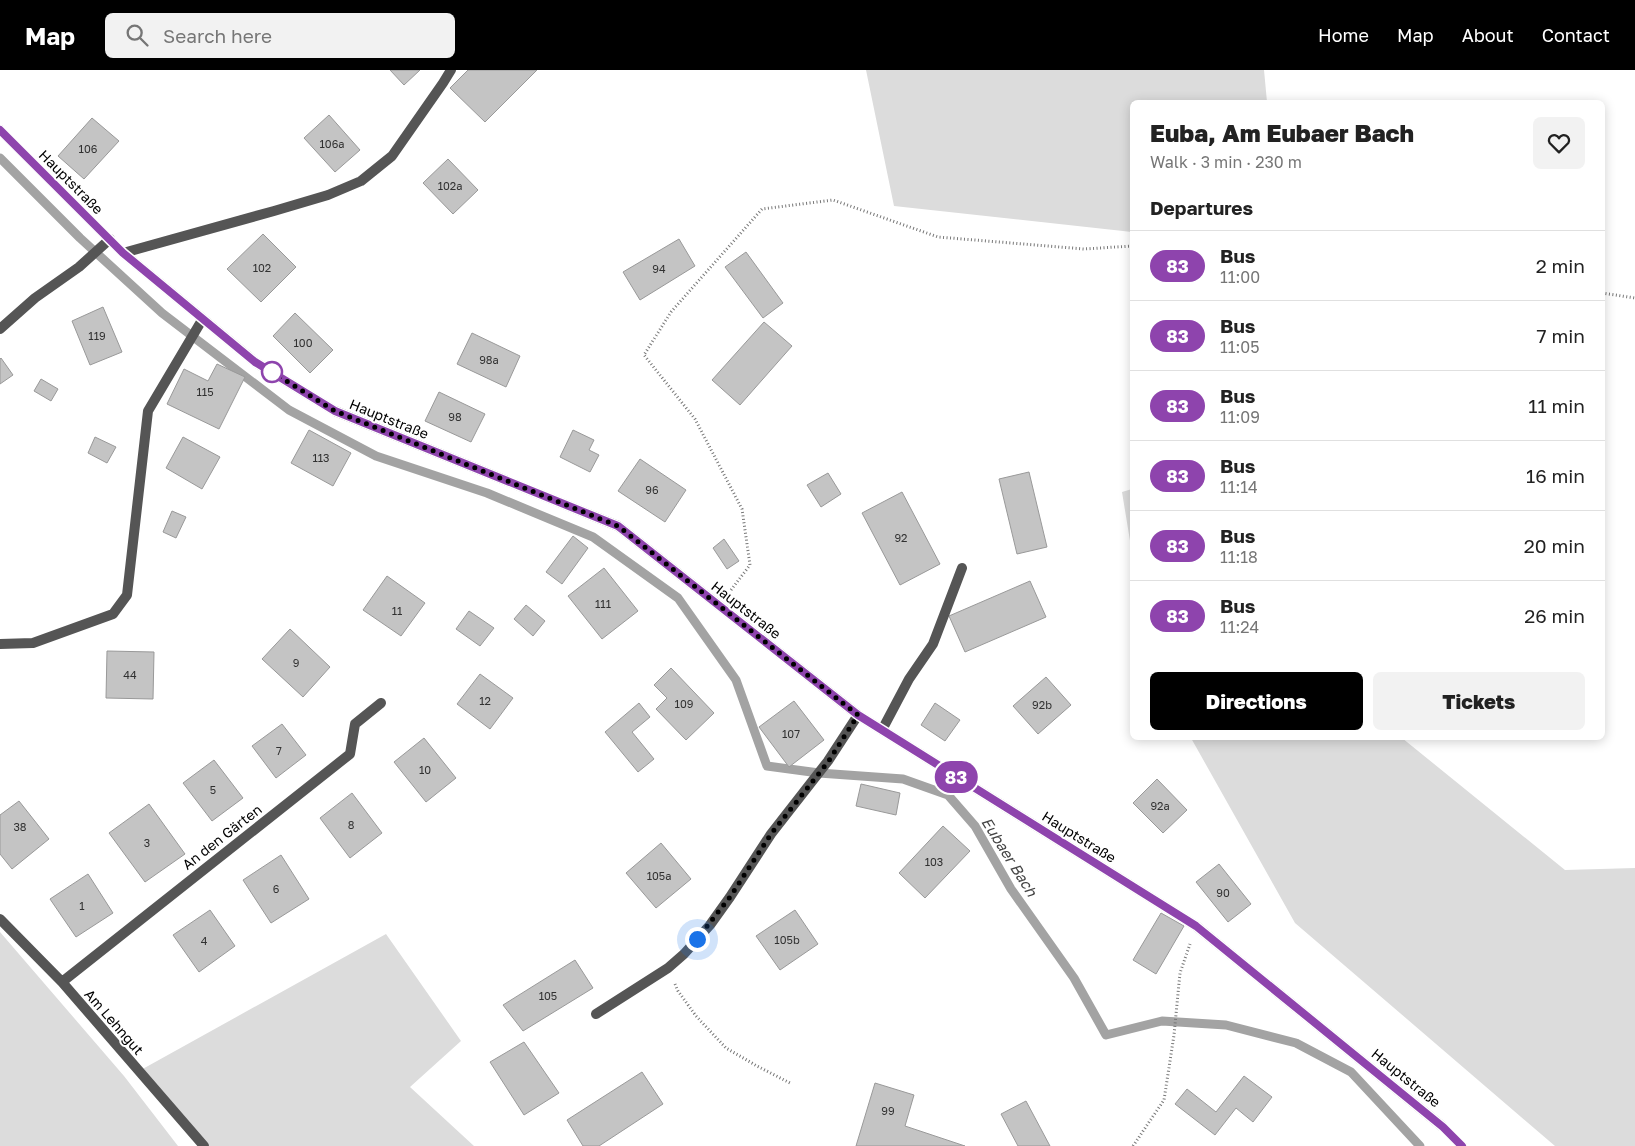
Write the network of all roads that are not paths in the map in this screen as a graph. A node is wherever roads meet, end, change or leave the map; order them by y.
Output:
1 (451, 70) edge
2 (0, 130) edge
3 (110, 239) junction
4 (123, 253) junction
5 (200, 324) junction
6 (0, 329) edge
7 (962, 568) dead end
8 (0, 644) edge
9 (381, 703) dead end
10 (858, 715) junction
11 (882, 730) junction
12 (0, 919) edge
13 (62, 982) junction
14 (596, 1014) dead end
15 (204, 1146) edge
16 (1462, 1146) edge

1 - 4 street
2 - 3 street, Hauptstraße
3 - 4 street, Hauptstraße
3 - 6 street
4 - 5 street, Hauptstraße
5 - 8 street
5 - 10 street, Hauptstraße
7 - 11 street
9 - 13 street, An den Gärten
10 - 11 street, Hauptstraße
10 - 14 street
11 - 16 street, Hauptstraße
12 - 13 street, Am Lehngut
13 - 15 street, Am Lehngut

